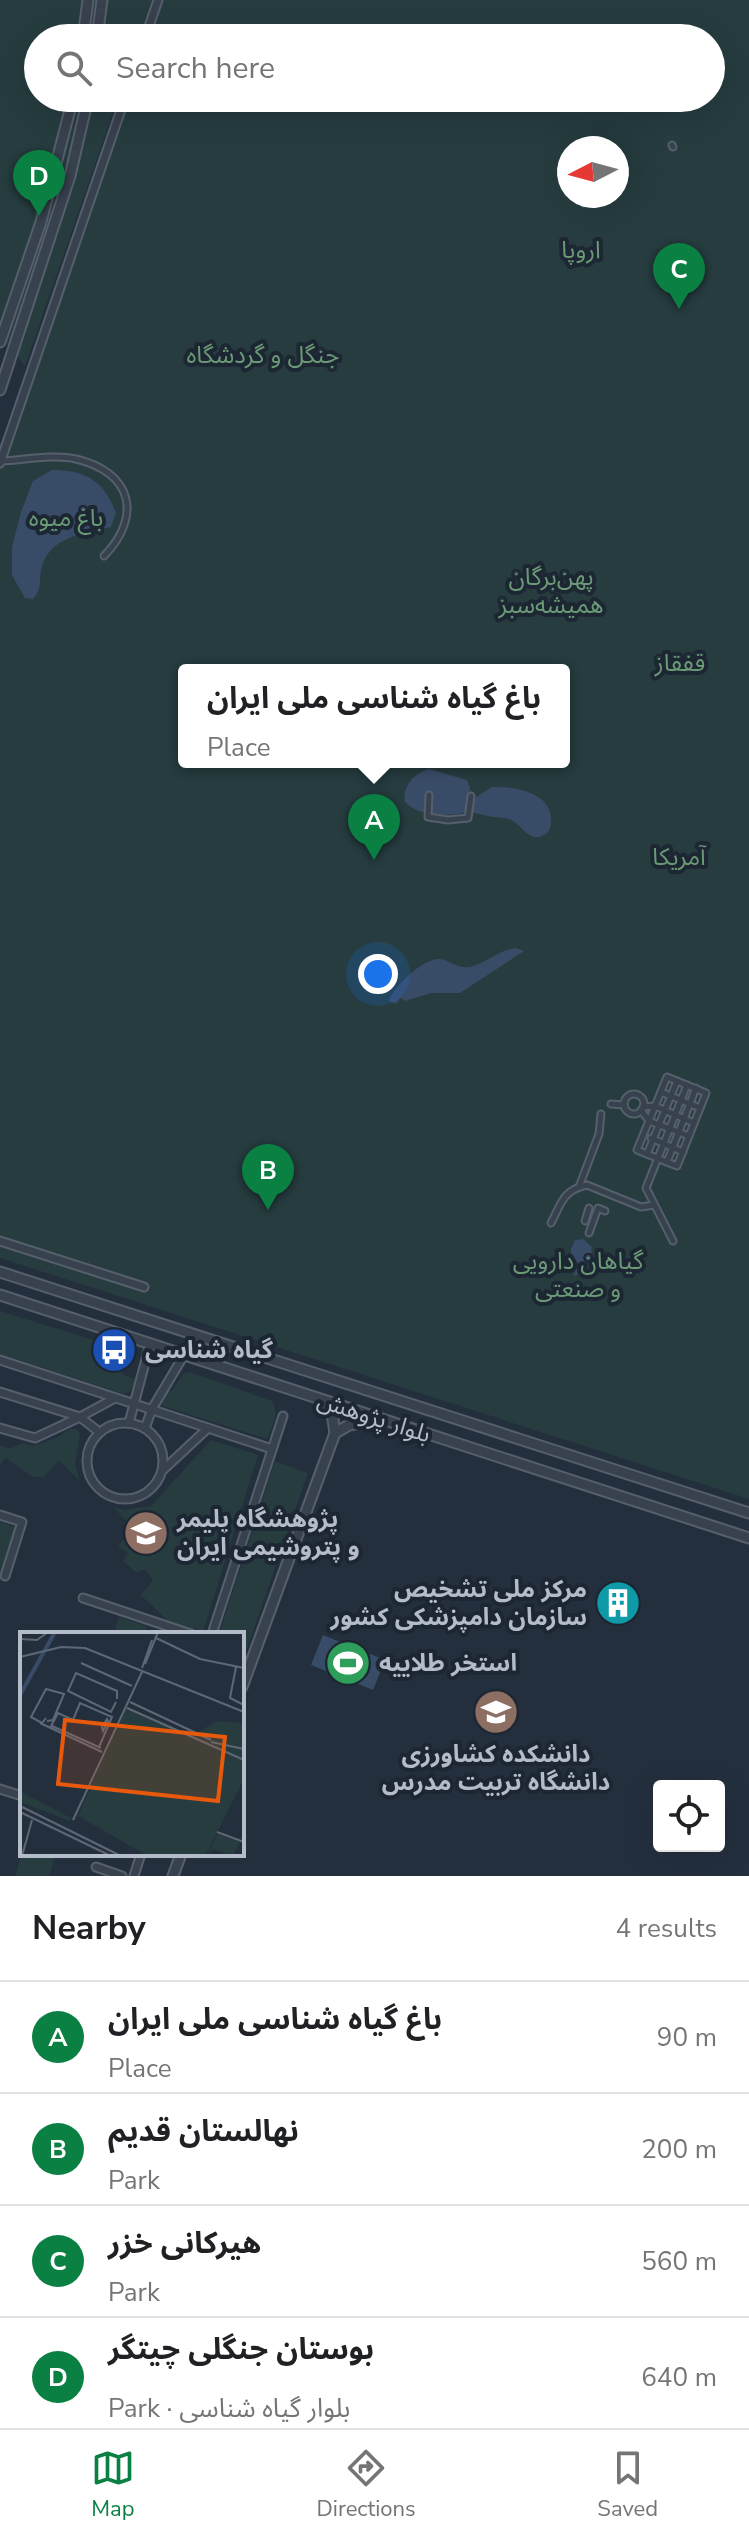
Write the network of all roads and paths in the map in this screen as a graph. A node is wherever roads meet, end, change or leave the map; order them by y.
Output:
1 (88, 0) edge
2 (102, 0) edge
3 (158, 0) edge
4 (85, 24) edge
5 (99, 24) edge
6 (150, 24) edge
7 (69, 112) edge
8 (85, 112) edge
9 (120, 112) edge
10 (0, 342) edge
11 (0, 390) edge
12 (0, 462) edge
13 (104, 556) dead end
14 (471, 796) dead end
15 (429, 797) dead end
16 (677, 1081) junction
17 (687, 1085) junction
18 (696, 1088) junction
19 (661, 1092) junction
20 (671, 1096) junction
21 (681, 1100) junction
22 (611, 1104) dead end
23 (690, 1104) junction
24 (624, 1105) junction
25 (655, 1106) junction
26 (642, 1108) junction
27 (700, 1108) junction
28 (665, 1110) junction
29 (601, 1114) dead end
30 (675, 1114) junction
31 (684, 1118) junction
32 (649, 1121) junction
33 (694, 1123) junction
34 (659, 1125) junction
35 (669, 1129) junction
36 (679, 1132) junction
37 (643, 1135) junction
38 (689, 1136) junction
39 (653, 1139) junction
40 (663, 1143) junction
41 (673, 1147) junction
42 (683, 1152) junction
43 (647, 1154) junction
44 (656, 1158) junction
45 (667, 1162) junction
46 (579, 1187) junction
47 (654, 1205) junction
48 (605, 1211) dead end
49 (587, 1215) dead end
50 (595, 1217) junction
51 (551, 1223) dead end
52 (589, 1233) dead end
53 (0, 1241) edge
54 (673, 1241) dead end
55 (0, 1272) edge
56 (144, 1287) dead end
57 (0, 1295) edge
58 (150, 1344) junction
59 (184, 1355) junction
60 (0, 1360) edge
61 (0, 1392) edge
62 (115, 1398) junction
63 (322, 1400) junction
64 (134, 1404) junction
65 (152, 1409) junction
66 (283, 1416) dead end
67 (80, 1417) junction
68 (382, 1420) junction
69 (129, 1423) junction
70 (0, 1428) edge
71 (145, 1428) junction
72 (208, 1428) junction
73 (99, 1432) junction
74 (335, 1433) junction
75 (272, 1449) junction
76 (162, 1471) junction
77 (749, 1513) edge
78 (0, 1515) edge
79 (749, 1538) edge
80 (5, 1576) dead end
81 (83, 1598) dead end
82 (158, 1623) junction
83 (155, 1632) edge
84 (185, 1632) edge
85 (213, 1632) edge
86 (244, 1682) edge
87 (0, 1789) edge
88 (20, 1795) edge
89 (140, 1856) edge
90 (180, 1856) edge
91 (96, 1867) dead end
92 (122, 1876) edge
93 (134, 1876) edge
94 (173, 1876) edge

1 - 4 street
2 - 5 street
3 - 6 street
7 - 10 street
8 - 11 street
9 - 12 street
12 - 13 street
14 - 15 street
16 - 17 street
16 - 19 street
16 - 20 street
17 - 18 street
17 - 21 street
18 - 23 street
18 - 27 street
19 - 20 street
19 - 25 street
20 - 21 street
20 - 28 street
21 - 23 street
21 - 30 street
22 - 24 street
23 - 27 street
23 - 31 street
24 - 26 street
24 - 26 street
25 - 26 street
25 - 28 street
25 - 32 street
26 - 32 street
27 - 33 street
28 - 30 street
28 - 34 street
29 - 46 street
30 - 31 street
30 - 35 street
31 - 33 street
31 - 36 street
32 - 34 street
32 - 37 street
33 - 38 street
34 - 35 street
34 - 39 street
35 - 36 street
35 - 40 street
36 - 38 street
36 - 41 street
37 - 39 street
37 - 43 street
38 - 42 street
39 - 40 street
39 - 43 street
40 - 41 street
40 - 44 street
41 - 42 street
41 - 45 street
42 - 45 street
43 - 44 street
44 - 45 street
44 - 47 street
46 - 47 street
46 - 51 street
47 - 54 street
48 - 50 street
49 - 50 street
50 - 52 street
53 - 56 street
55 - 77 street, بلوار پژوهش
57 - 58 street, بلوار پژوهش
58 - 59 street, بلوار پژوهش
58 - 64 street
59 - 63 street, بلوار پژوهش
59 - 65 street
60 - 62 street
61 - 67 street
62 - 64 street
62 - 67 street
63 - 68 street, بلوار پژوهش
63 - 74 street
64 - 65 street
64 - 69 street
65 - 71 street
65 - 72 street
66 - 75 street
67 - 70 street
67 - 73 street
68 - 74 street
68 - 79 street, بلوار پژوهش
69 - 71 street
69 - 73 street
71 - 76 street
72 - 75 street
72 - 76 street
73 - 76 street
74 - 86 street
75 - 85 street
78 - 80 street
81 - 82 street
82 - 83 street
82 - 84 street
87 - 88 street
89 - 93 street
90 - 94 street
91 - 92 street

